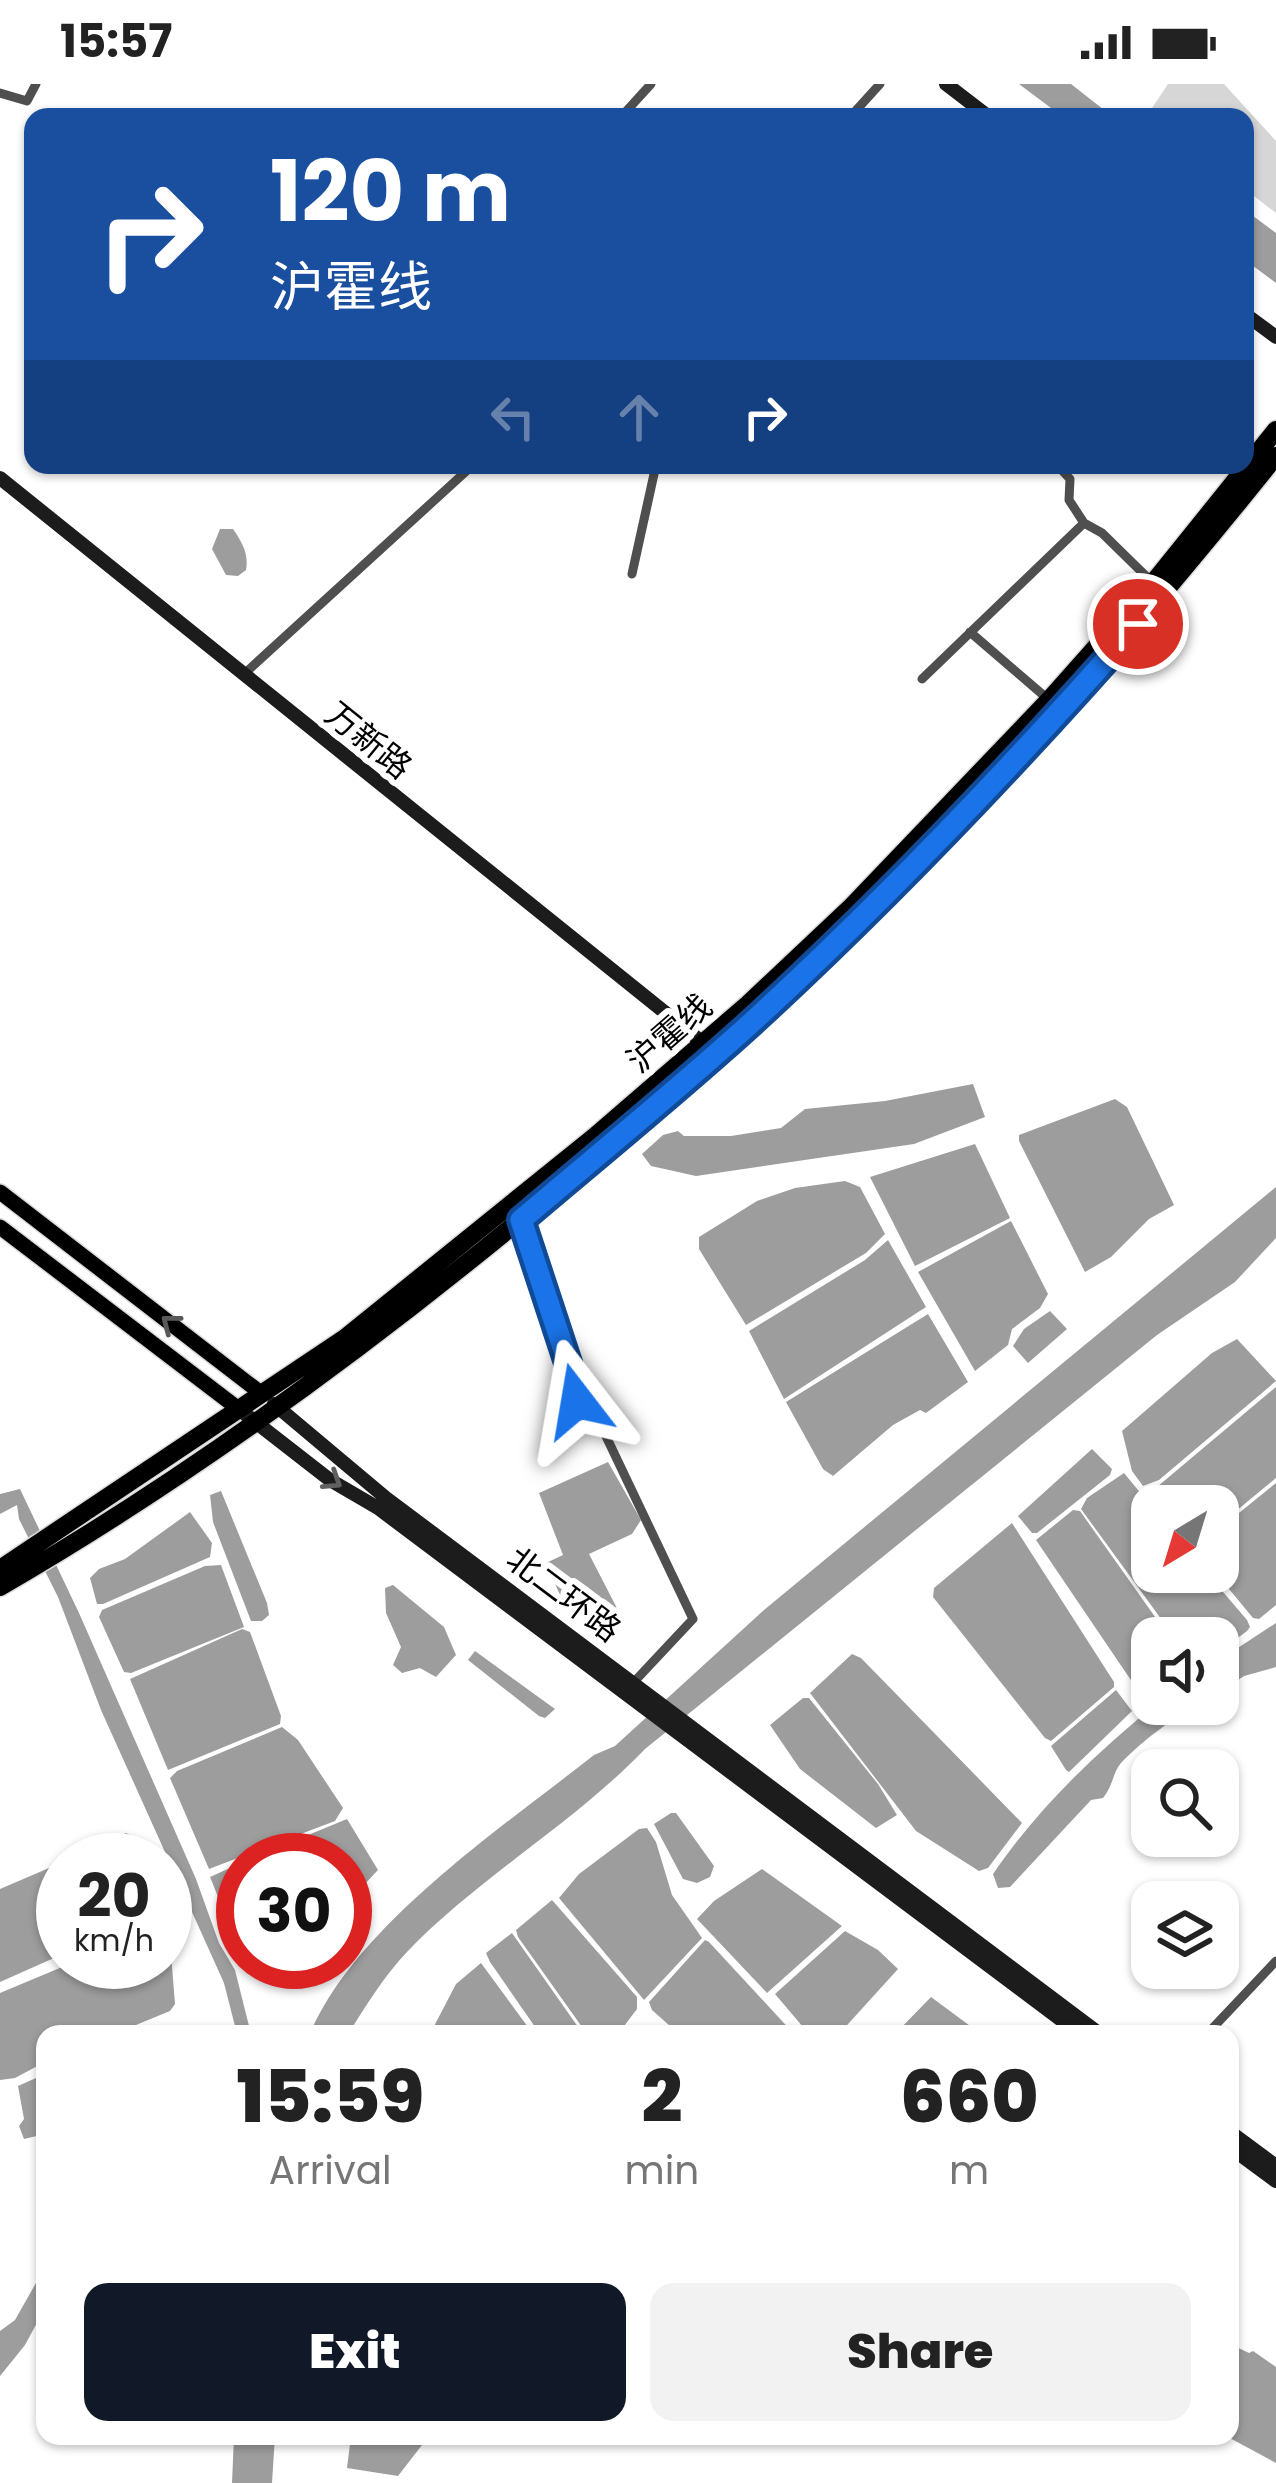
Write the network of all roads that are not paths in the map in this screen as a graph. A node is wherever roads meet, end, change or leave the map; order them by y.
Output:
1 (36, 84) edge
2 (651, 84) edge
3 (880, 84) edge
4 (946, 84) edge
5 (0, 93) edge
6 (629, 108) edge
7 (858, 108) edge
8 (977, 108) edge
9 (1276, 430) edge
10 (1276, 455) edge
11 (1254, 460) edge
12 (463, 474) edge
13 (654, 474) edge
14 (1065, 474) edge
15 (1244, 474) edge
16 (0, 478) edge
17 (1084, 523) junction
18 (632, 574) dead end
19 (1158, 590) junction
20 (970, 632) junction
21 (244, 674) junction
22 (922, 679) dead end
23 (1049, 700) junction
24 (704, 1043) junction
25 (0, 1192) edge
26 (521, 1220) junction
27 (0, 1226) edge
28 (270, 1400) junction
29 (247, 1415) junction
30 (0, 1568) edge
31 (0, 1587) edge
32 (635, 1690) junction
33 (694, 1737) junction
34 (1276, 1961) edge
35 (1068, 2025) edge
36 (1088, 2025) edge
37 (1216, 2025) edge
38 (1239, 2139) edge
39 (1239, 2153) edge
40 (1276, 2166) edge
41 (1276, 2181) edge

1 - 5 street
2 - 6 street
3 - 7 street
4 - 8 main road
9 - 11 highway, 沪霍线
10 - 19 highway, 沪霍线
12 - 21 street
13 - 18 street
14 - 17 street
15 - 19 highway, 沪霍线
16 - 21 main road, 万新路
17 - 19 street
17 - 20 street
19 - 23 highway, 沪霍线
19 - 26 highway, 沪霍线
20 - 22 street
20 - 23 street
21 - 24 main road, 万新路
23 - 24 highway, 沪霍线
24 - 28 highway, 沪霍线
28 -> 25 main road, 北二环路
26 - 28 highway, 沪霍线
26 - 32 street
27 - 29 main road, 北二环路
28 - 29 highway, 沪霍线
28 - 32 main road, 北二环路
29 - 30 highway, 沪霍线
29 - 31 highway, 沪霍线
29 -> 32 main road, 北二环路
32 - 33 main road, 北二环路
33 - 35 main road, 北二环路
33 - 36 main road, 北二环路
34 - 37 street
38 - 40 main road
39 - 41 main road

